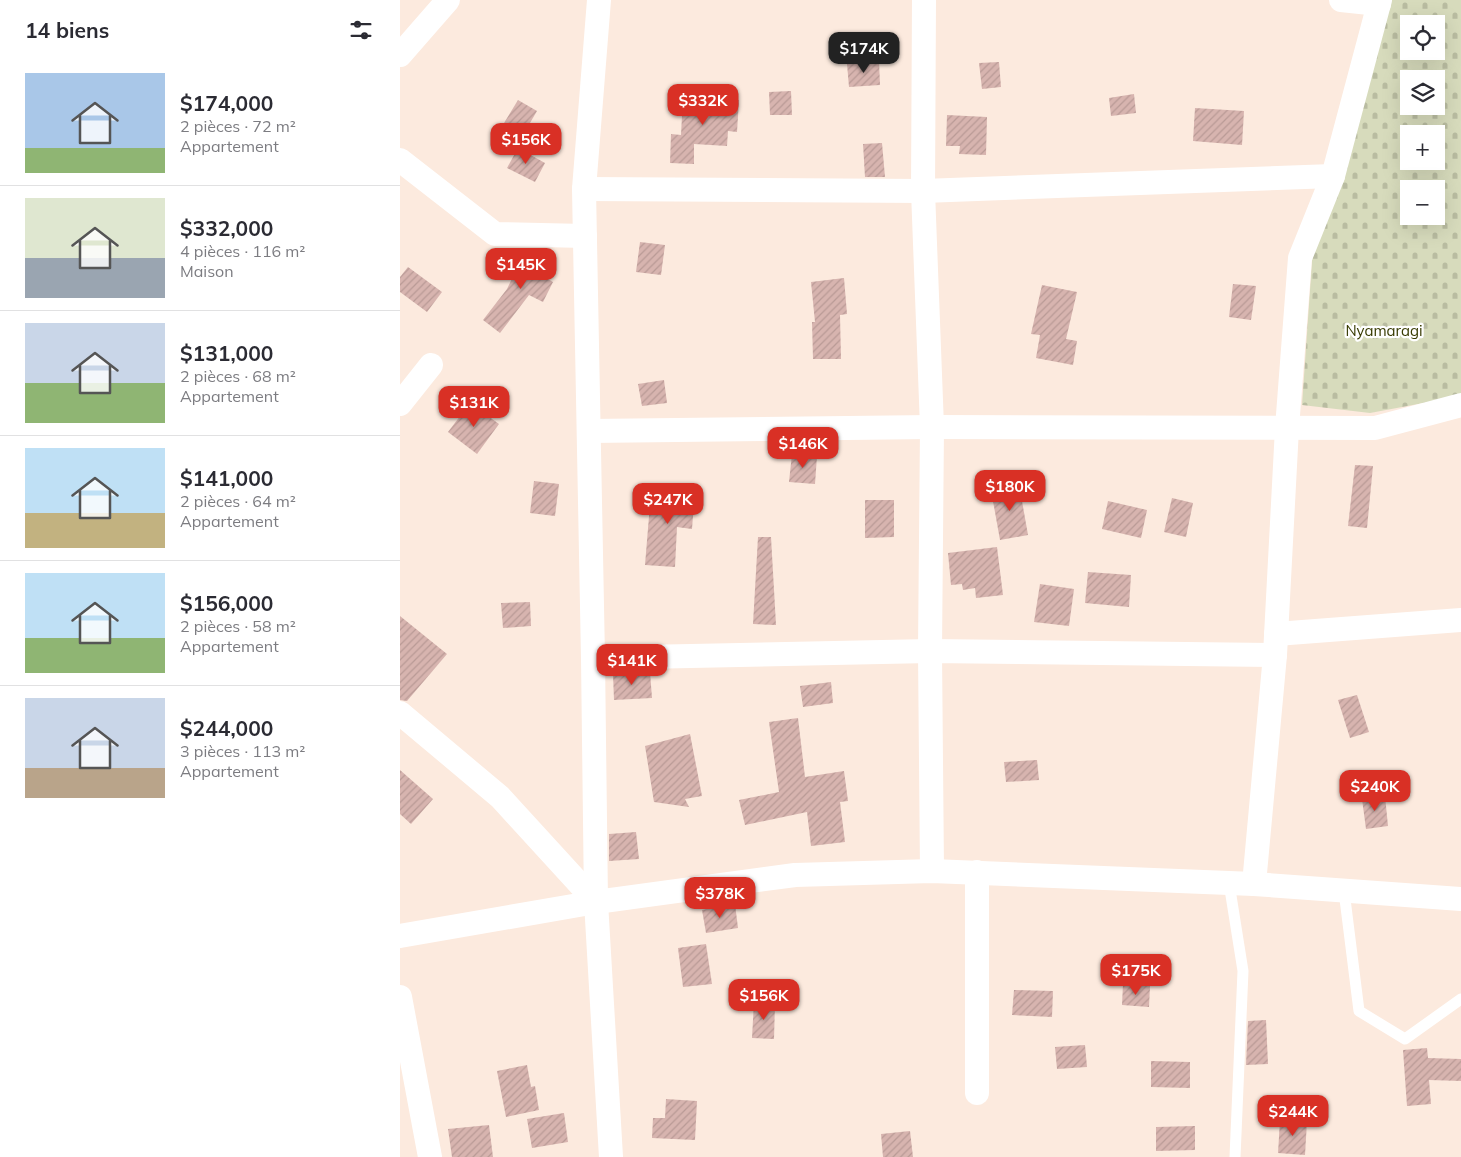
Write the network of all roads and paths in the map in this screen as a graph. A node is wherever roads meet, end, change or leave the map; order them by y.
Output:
1 (448, 0) edge
2 (599, 0) edge
3 (924, 0) edge
4 (1341, 0) edge
5 (1379, 2) edge
6 (400, 55) edge
7 (400, 160) edge
8 (1333, 176) junction
9 (584, 189) junction
10 (923, 191) junction
11 (585, 236) junction
12 (430, 365) dead end
13 (400, 404) edge
14 (1461, 405) edge
15 (932, 428) junction
16 (1288, 428) junction
17 (589, 431) junction
18 (1461, 620) edge
19 (1276, 645) junction
20 (930, 651) junction
21 (593, 658) junction
22 (400, 713) edge
23 (932, 871) junction
24 (977, 872) junction
25 (1229, 883) junction
26 (1254, 884) junction
27 (1344, 891) junction
28 (1461, 898) edge
29 (596, 902) junction
30 (400, 936) edge
31 (400, 997) edge
32 (1461, 999) edge
33 (977, 1093) dead end
34 (430, 1157) edge
35 (611, 1157) edge
36 (1235, 1157) edge

1 - 6 street
2 - 9 street
3 - 10 street
4 - 5 street
5 - 8 street
7 - 11 street
8 - 10 street
8 - 16 street
9 - 10 street
9 - 11 street
10 - 15 street
11 - 17 street
12 - 13 street
14 - 16 street
15 - 16 street
15 - 17 street
15 - 20 street
16 - 19 street
17 - 21 street
18 - 19 street
19 - 20 street
19 - 26 street
20 - 21 street
20 - 23 street
21 - 29 street
22 - 29 street
23 - 24 street
23 - 29 street
24 - 25 street
24 - 33 street
25 - 26 street
25 - 36 lane
26 - 27 street
27 - 28 street
27 - 32 lane
29 - 30 street
29 - 35 street
31 - 34 street

